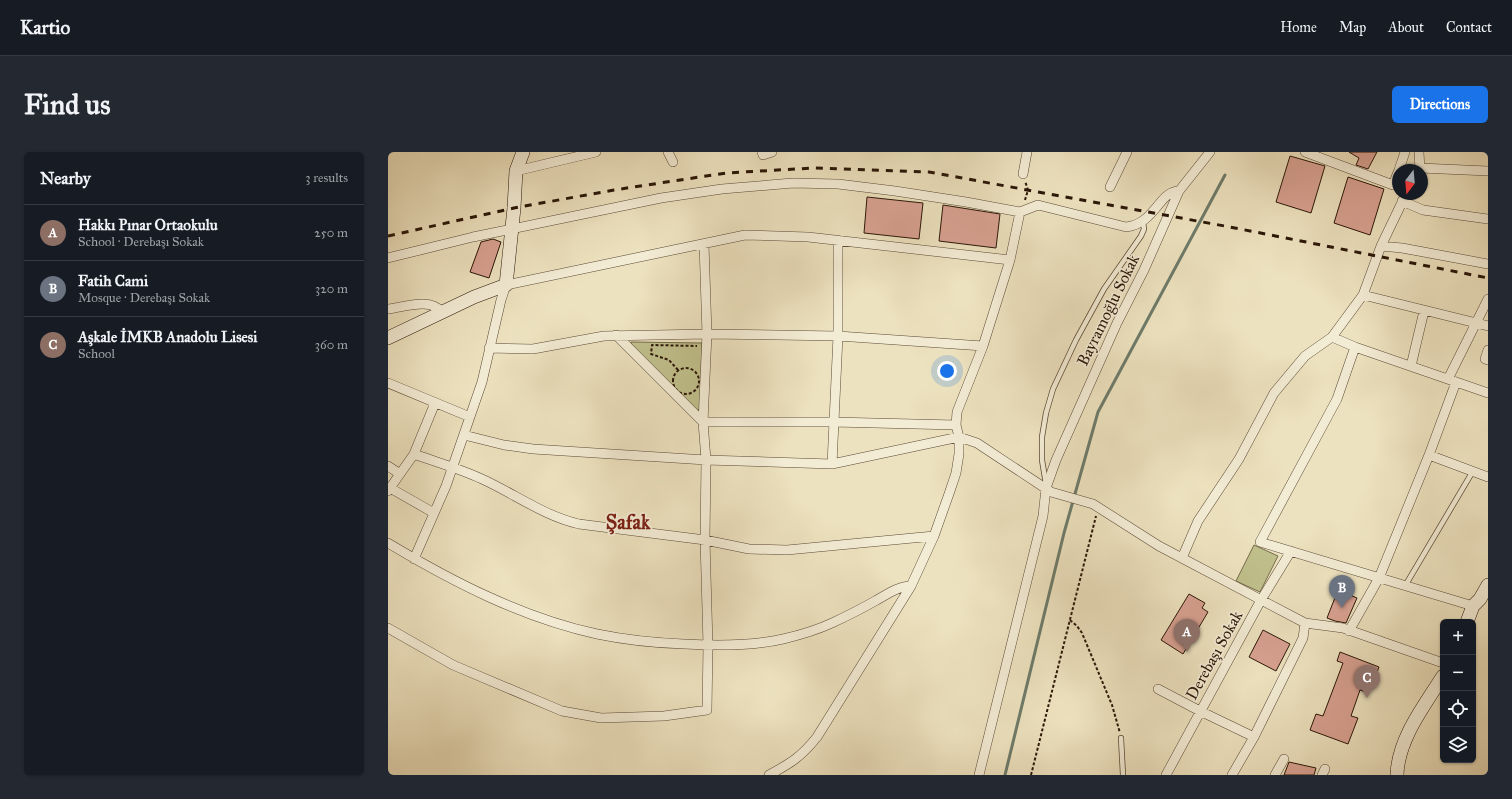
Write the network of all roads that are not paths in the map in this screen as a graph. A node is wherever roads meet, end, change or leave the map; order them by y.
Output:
1 (523, 152) edge
2 (596, 152) edge
3 (668, 152) edge
4 (762, 152) edge
5 (772, 152) edge
6 (1027, 152) edge
7 (1127, 152) edge
8 (1210, 152) edge
9 (1305, 152) edge
10 (1405, 152) edge
11 (1419, 152) edge
12 (673, 162) dead end
13 (1401, 164) edge
14 (1420, 164) edge
15 (1428, 169) edge
16 (516, 171) junction
17 (1488, 171) edge
18 (1023, 174) road end
19 (1392, 185) edge
20 (1110, 187) dead end
21 (1179, 191) junction
22 (1403, 200) edge
23 (1407, 200) edge
24 (1020, 212) junction
25 (1488, 219) edge
26 (1142, 222) junction
27 (512, 229) junction
28 (838, 240) junction
29 (704, 244) junction
30 (1381, 246) junction
31 (388, 258) edge
32 (1010, 260) junction
33 (1488, 264) edge
34 (506, 285) junction
35 (1364, 295) junction
36 (1488, 299) edge
37 (388, 309) edge
38 (1424, 311) junction
39 (442, 312) junction
40 (1476, 323) junction
41 (1488, 326) edge
42 (707, 334) junction
43 (616, 335) junction
44 (838, 336) junction
45 (1332, 337) junction
46 (388, 338) edge
47 (983, 346) junction
48 (1355, 347) junction
49 (490, 348) junction
50 (1488, 350) edge
51 (1488, 360) edge
52 (1411, 366) junction
53 (1452, 381) junction
54 (388, 383) edge
55 (1488, 393) edge
56 (435, 403) junction
57 (470, 417) junction
58 (703, 422) junction
59 (833, 422) junction
60 (956, 425) junction
61 (464, 435) junction
62 (959, 437) junction
63 (414, 454) junction
64 (1429, 455) junction
65 (706, 460) junction
66 (832, 464) junction
67 (388, 466) edge
68 (452, 468) junction
69 (1473, 471) junction
70 (400, 474) junction
71 (1488, 477) edge
72 (389, 490) edge
73 (1049, 490) junction
74 (434, 513) junction
75 (934, 536) junction
76 (705, 540) junction
77 (388, 543) edge
78 (1290, 551) junction
79 (1182, 558) junction
80 (414, 559) junction
81 (1379, 578) junction
82 (1488, 585) edge
83 (911, 586) junction
84 (1405, 586) junction
85 (1261, 600) junction
86 (1473, 606) junction
87 (1468, 619) edge
88 (1305, 623) junction
89 (388, 628) edge
90 (1349, 631) junction
91 (708, 645) junction
92 (1440, 662) edge
93 (1440, 681) edge
94 (1158, 688) dead end
95 (1200, 711) junction
96 (1254, 737) junction
97 (1121, 738) road end
98 (1284, 759) dead end
99 (769, 775) edge
100 (979, 775) edge
101 (1123, 775) edge
102 (1166, 775) edge
103 (1232, 775) edge
104 (1275, 775) edge
105 (1397, 775) edge

1 - 16 street
2 - 16 street
3 - 12 street
4 - 5 street
6 - 18 street
7 - 20 street
8 - 21 street, Bayramoğlu Sokak
9 - 19 street
10 - 13 street
11 - 14 street
15 - 17 street
16 - 27 street
21 - 26 street
21 - 73 street, Bayramoğlu Sokak
22 - 30 street
23 - 25 street
24 - 26 street
24 - 27 street
24 - 32 street
26 - 73 lane
27 - 31 street
27 - 34 street
28 - 29 street
28 - 32 street
28 - 44 street
29 - 34 street
29 - 42 street
30 - 33 street
30 - 35 street
32 - 47 street
34 - 39 street
34 - 49 street
35 - 38 street
35 - 45 street
36 - 40 street
37 - 39 street
38 - 40 street
38 - 52 street
39 - 46 street
40 - 41 street
40 - 53 street
42 - 43 street
42 - 44 street
42 - 58 street
43 - 49 street
43 - 58 street
44 - 47 street
44 - 59 street
45 - 48 street
45 - 79 street
47 - 60 street
48 - 52 street
48 - 78 street
49 - 57 street
50 - 51 street
52 - 53 street
53 - 55 street
53 - 64 street
54 - 56 street
56 - 57 street
56 - 63 street
57 - 61 street
58 - 59 street
58 - 65 street
59 - 60 street
59 - 66 street
60 - 62 street
61 - 65 street
61 - 68 street
62 - 66 street
62 - 73 street
62 - 75 street
63 - 68 street
63 - 70 street
64 - 69 street
64 - 81 street
65 - 66 street
65 - 76 street
67 - 70 street
68 - 74 street
68 - 76 street
69 - 71 street
69 - 84 lane
70 - 72 street
72 - 74 street
73 - 79 street
73 - 100 street, Bayramoğlu Sokak
74 - 80 street
75 - 76 street
75 - 83 street
76 - 91 street
77 - 80 street
78 - 81 street
78 - 85 street, Derebaşı Sokak
79 - 85 street
80 - 91 street
81 - 84 street
81 - 90 street
82 - 86 street
83 - 91 street
83 - 99 street
84 - 86 street
85 - 88 street
85 - 95 street, Derebaşı Sokak
86 - 87 street
88 - 90 street
88 - 96 street
89 - 91 street
90 - 92 street
93 - 105 street
94 - 95 street
95 - 96 street
95 - 102 street, Derebaşı Sokak
96 - 103 street
97 - 101 lane
98 - 104 street

